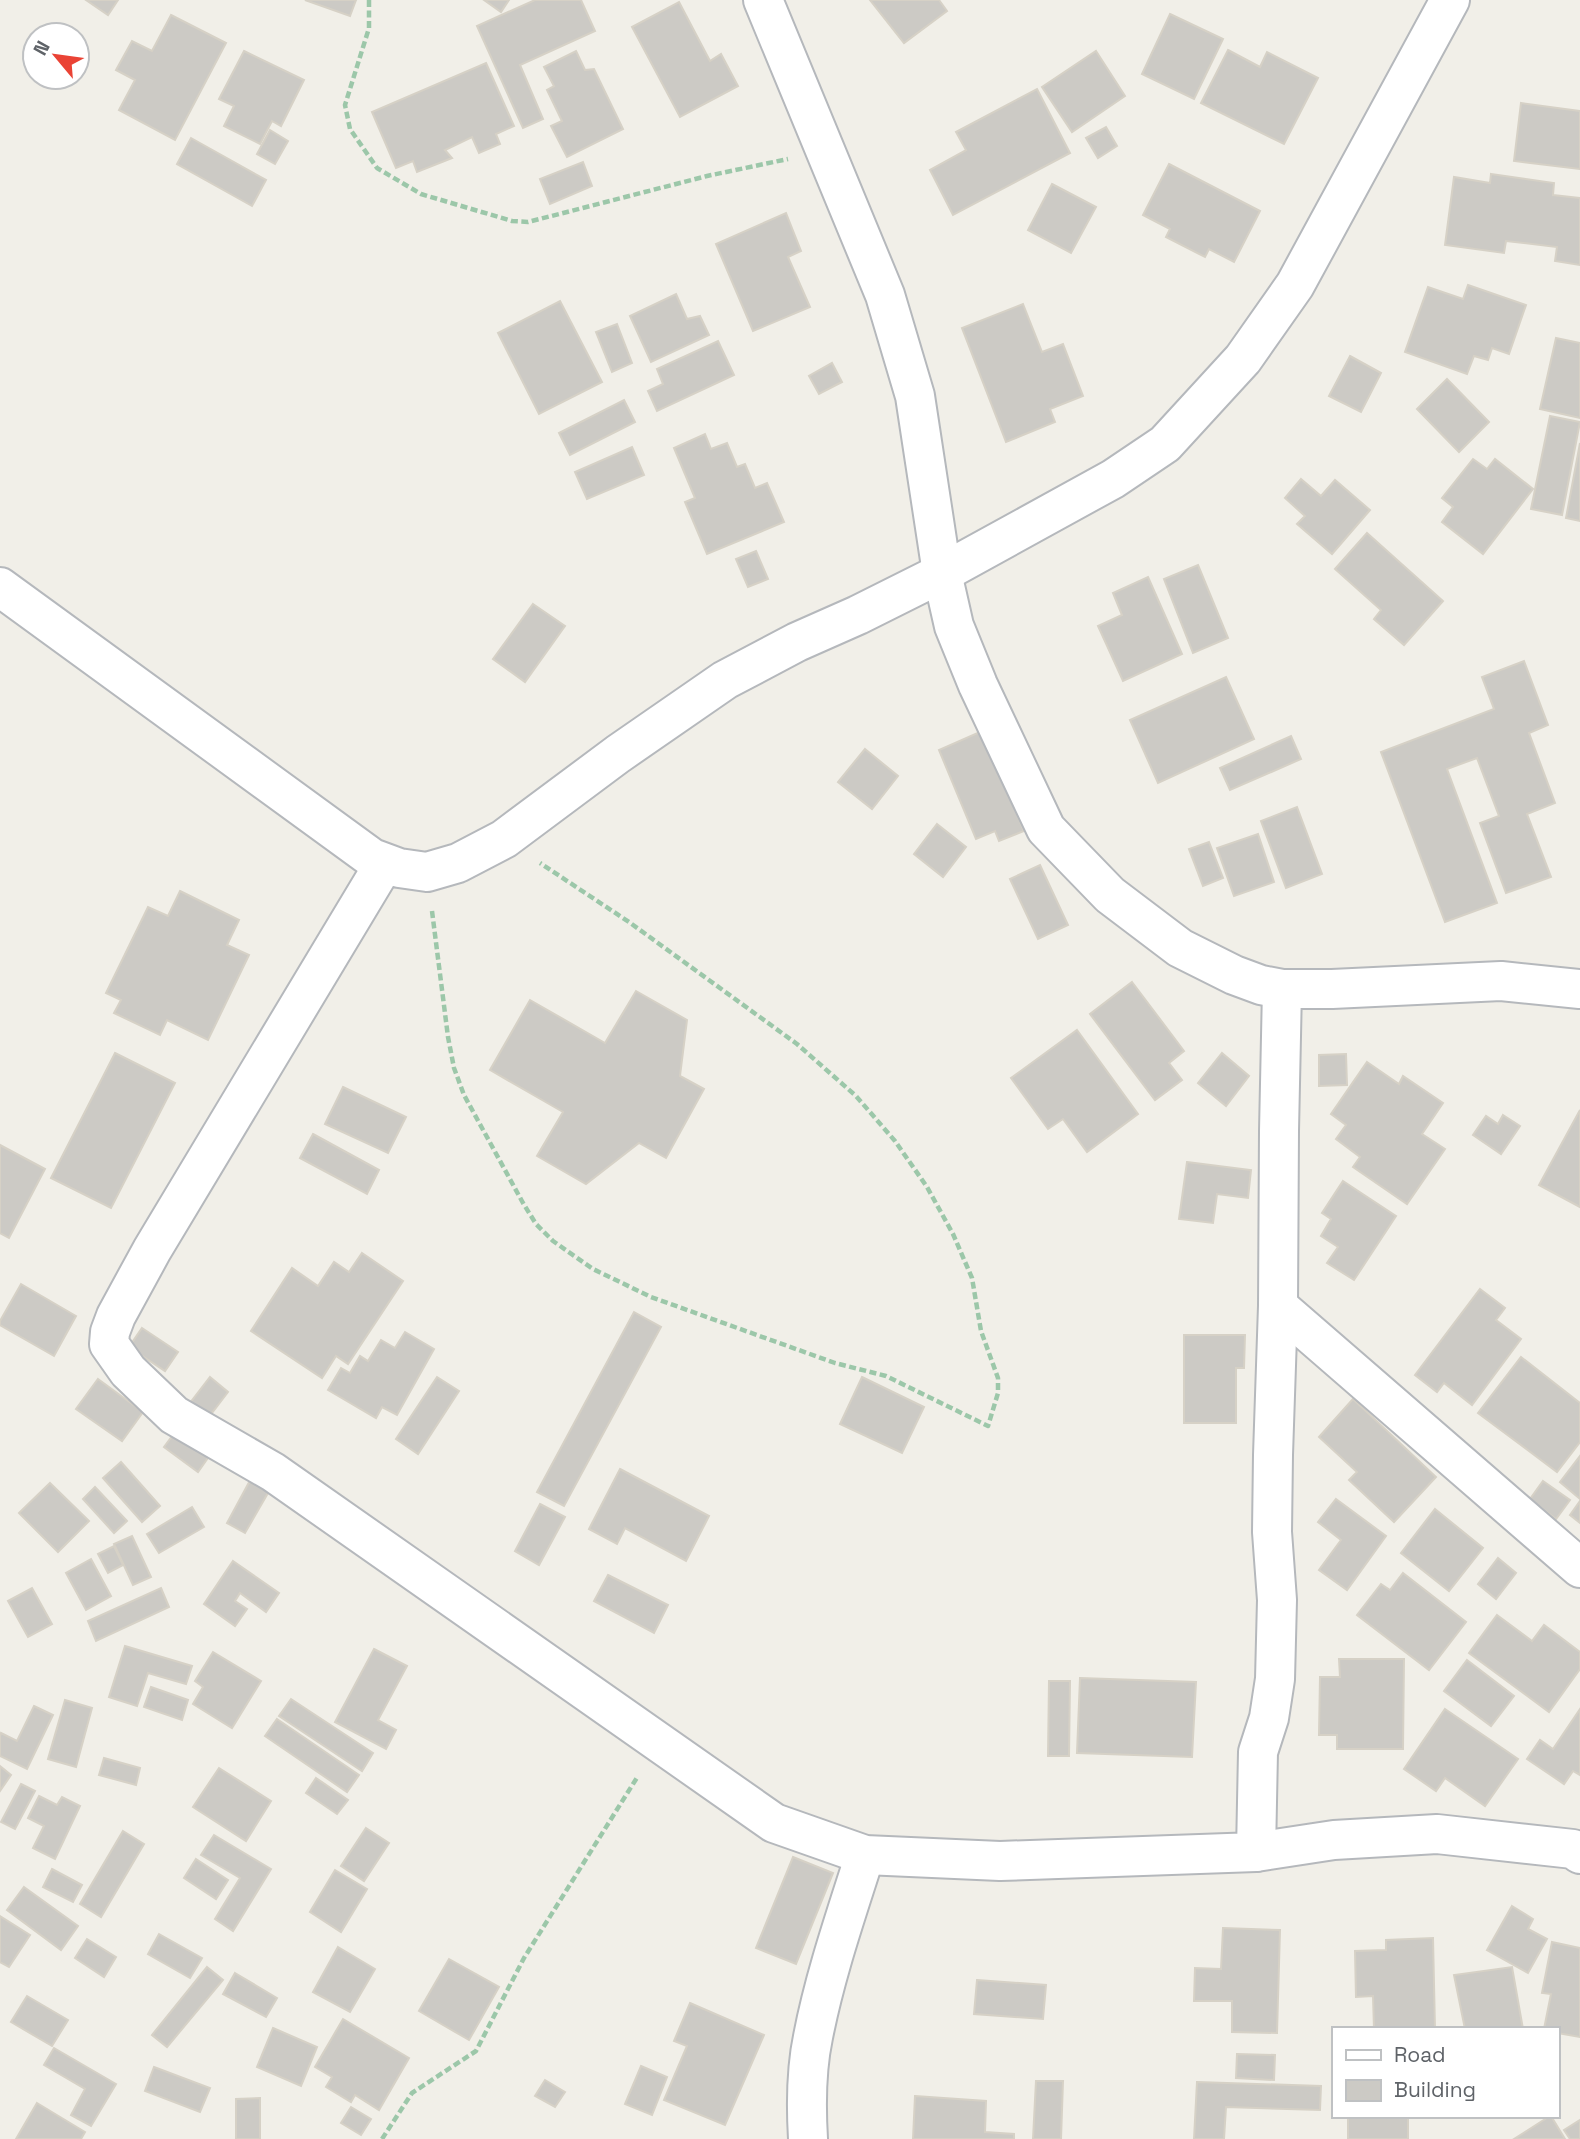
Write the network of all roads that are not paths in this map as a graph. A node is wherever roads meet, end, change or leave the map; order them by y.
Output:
1 (763, 0) edge
2 (1450, 0) edge
3 (942, 573) junction
4 (0, 587) edge
5 (384, 864) junction
6 (1282, 989) junction
7 (1580, 989) edge
8 (1278, 1306) junction
9 (1580, 1568) edge
10 (1256, 1852) junction
11 (1580, 1854) edge
12 (865, 1855) junction
13 (808, 2139) edge

1 - 3 street
2 - 3 street
3 - 5 street
3 - 6 street
4 - 5 street
5 - 12 street
6 - 7 street
6 - 8 street
8 - 9 street
8 - 10 street
10 - 11 street
10 - 12 street
12 - 13 street

